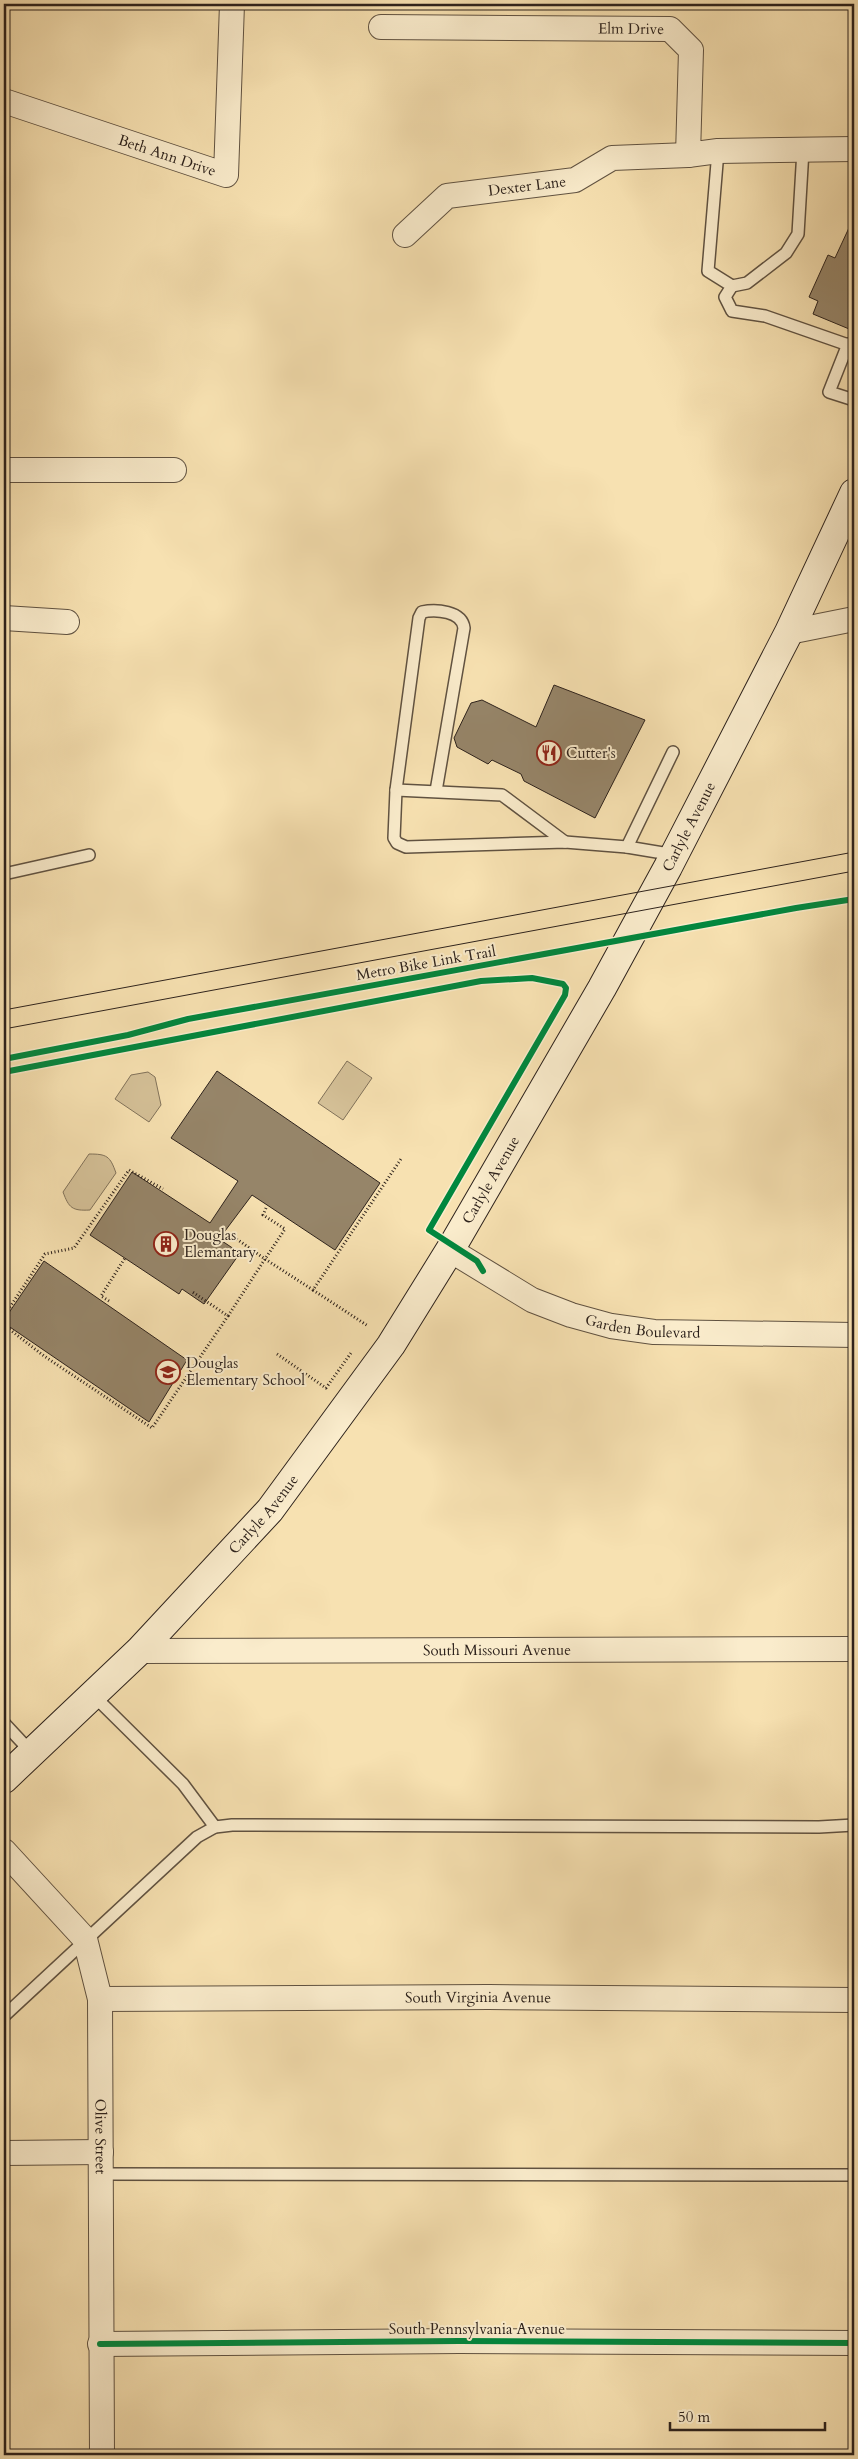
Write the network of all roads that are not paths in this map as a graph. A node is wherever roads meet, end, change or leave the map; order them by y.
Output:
1 (232, 4) edge
2 (381, 27) dead end
3 (4, 101) edge
4 (854, 149) edge
5 (803, 150) junction
6 (718, 151) junction
7 (688, 155) junction
8 (404, 235) dead end
9 (732, 286) junction
10 (851, 346) edge
11 (854, 400) edge
12 (4, 470) edge
13 (174, 470) dead end
14 (854, 493) edge
15 (4, 618) edge
16 (854, 619) edge
17 (67, 622) dead end
18 (789, 632) junction
19 (672, 752) dead end
20 (396, 790) junction
21 (436, 791) junction
22 (565, 842) junction
23 (627, 846) junction
24 (89, 855) dead end
25 (675, 855) junction
26 (4, 874) edge
27 (450, 1250) junction
28 (854, 1335) edge
29 (854, 1649) edge
30 (139, 1651) junction
31 (92, 1695) junction
32 (4, 1723) edge
33 (32, 1753) junction
34 (4, 1779) edge
35 (854, 1825) edge
36 (215, 1827) junction
37 (4, 1851) edge
38 (85, 1939) junction
39 (100, 1999) junction
40 (854, 2000) edge
41 (4, 2016) edge
42 (4, 2153) edge
43 (101, 2163) junction
44 (854, 2175) edge
45 (854, 2343) edge
46 (100, 2344) junction
47 (102, 2455) edge

1 - 3 street, Beth Ann Drive
2 - 7 street, Elm Drive
4 - 5 street
5 - 6 street
5 - 9 lane
6 - 7 street
6 - 9 lane
7 - 8 street, Dexter Lane
9 - 10 lane
10 - 11 lane
12 - 13 street
14 - 18 main road, Carlyle Avenue
15 - 17 street
16 - 18 street
18 - 25 main road, Carlyle Avenue
19 - 23 lane
20 - 21 lane
20 - 21 lane
20 - 22 lane
21 - 22 lane
22 - 23 lane
23 - 25 lane
24 - 26 lane
25 - 27 main road, Carlyle Avenue
27 - 28 street, Garden Boulevard
27 - 30 main road, Carlyle Avenue
29 - 30 street, South Missouri Avenue
30 - 31 main road, Carlyle Avenue
31 - 33 main road, Carlyle Avenue
31 - 36 lane
32 - 33 lane
33 - 34 main road, Carlyle Avenue
35 - 36 lane
36 - 38 lane
37 - 38 street, Olive Street
38 - 39 street, Olive Street
38 - 41 lane
39 - 40 street, South Virginia Avenue
39 - 43 street, Olive Street
42 - 43 street
43 - 44 lane
43 - 46 street, Olive Street
45 - 46 street, South Pennsylvania Avenue
46 - 47 street, Olive Street

